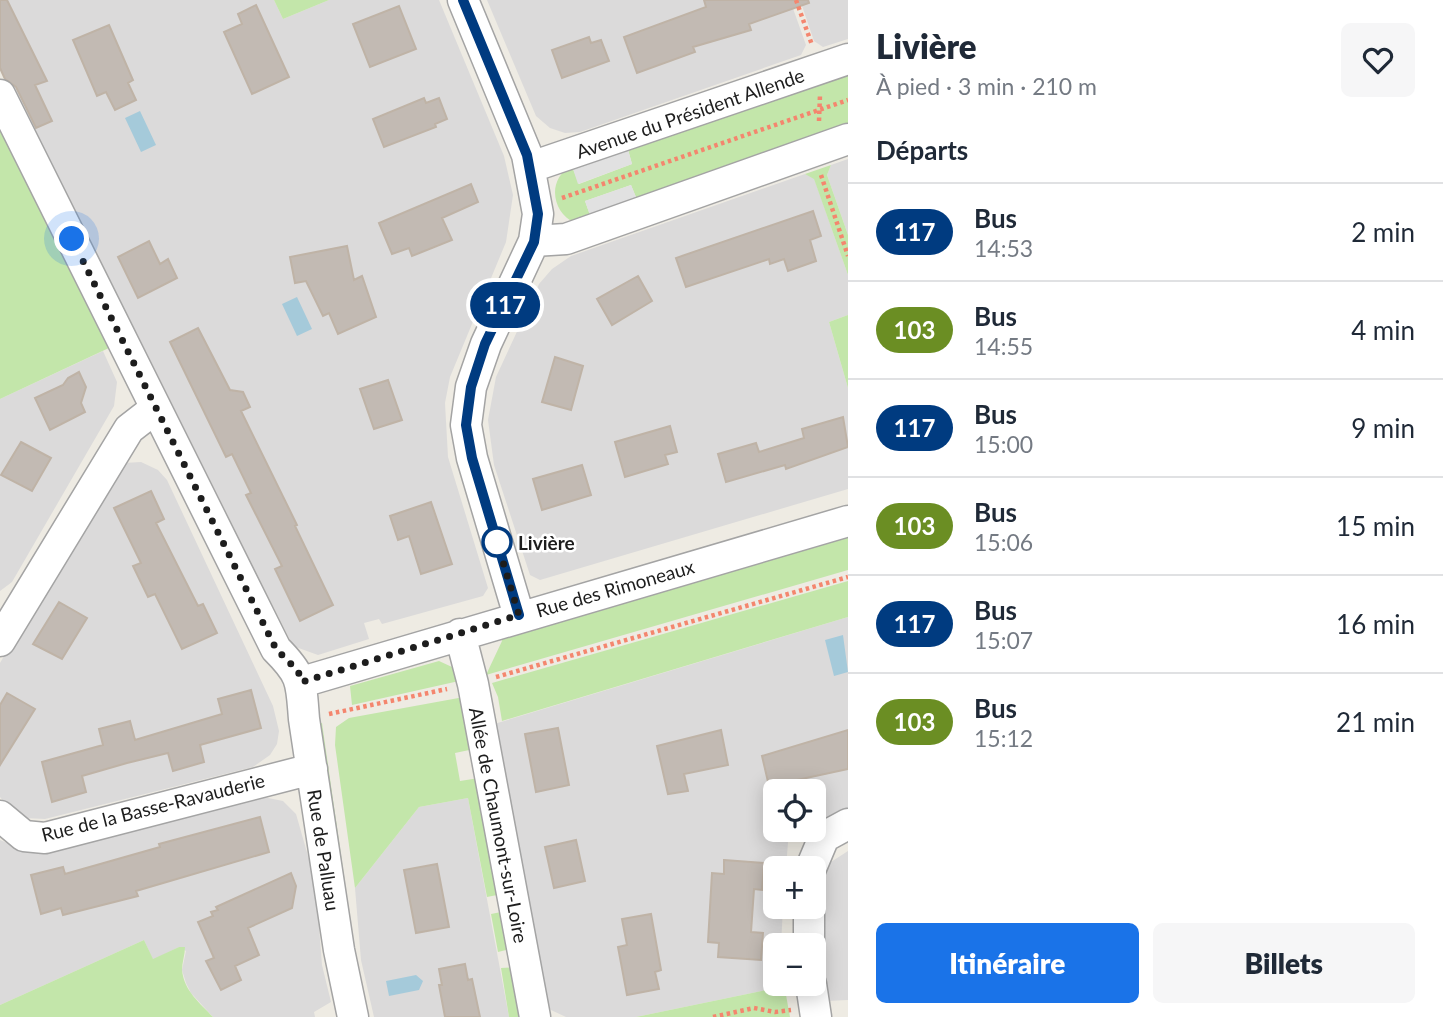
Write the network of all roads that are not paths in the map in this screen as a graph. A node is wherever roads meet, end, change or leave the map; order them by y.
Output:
1 (463, 0) edge
2 (848, 59) edge
3 (0, 94) edge
4 (848, 139) edge
5 (531, 167) junction
6 (534, 242) junction
7 (156, 408) junction
8 (848, 521) edge
9 (519, 615) junction
10 (3, 629) edge
11 (460, 634) junction
12 (302, 682) junction
13 (312, 769) junction
14 (0, 816) edge
15 (848, 824) edge
16 (816, 856) edge
17 (353, 1017) edge
18 (535, 1017) edge

1 - 5 street
2 - 5 street, Avenue du Président Allende
3 - 7 street
4 - 6 street
5 - 6 street
6 - 9 street
7 - 10 street
7 - 12 street
8 - 9 street, Rue des Rimoneaux
9 - 11 street, Rue des Rimoneaux
11 - 12 street, Rue des Rimoneaux
11 - 18 street, Allée de Chaumont-sur-Loire
12 - 13 street, Rue de Palluau
13 - 14 street, Rue de la Basse-Ravauderie
13 - 17 street, Rue de Palluau
15 - 16 street

